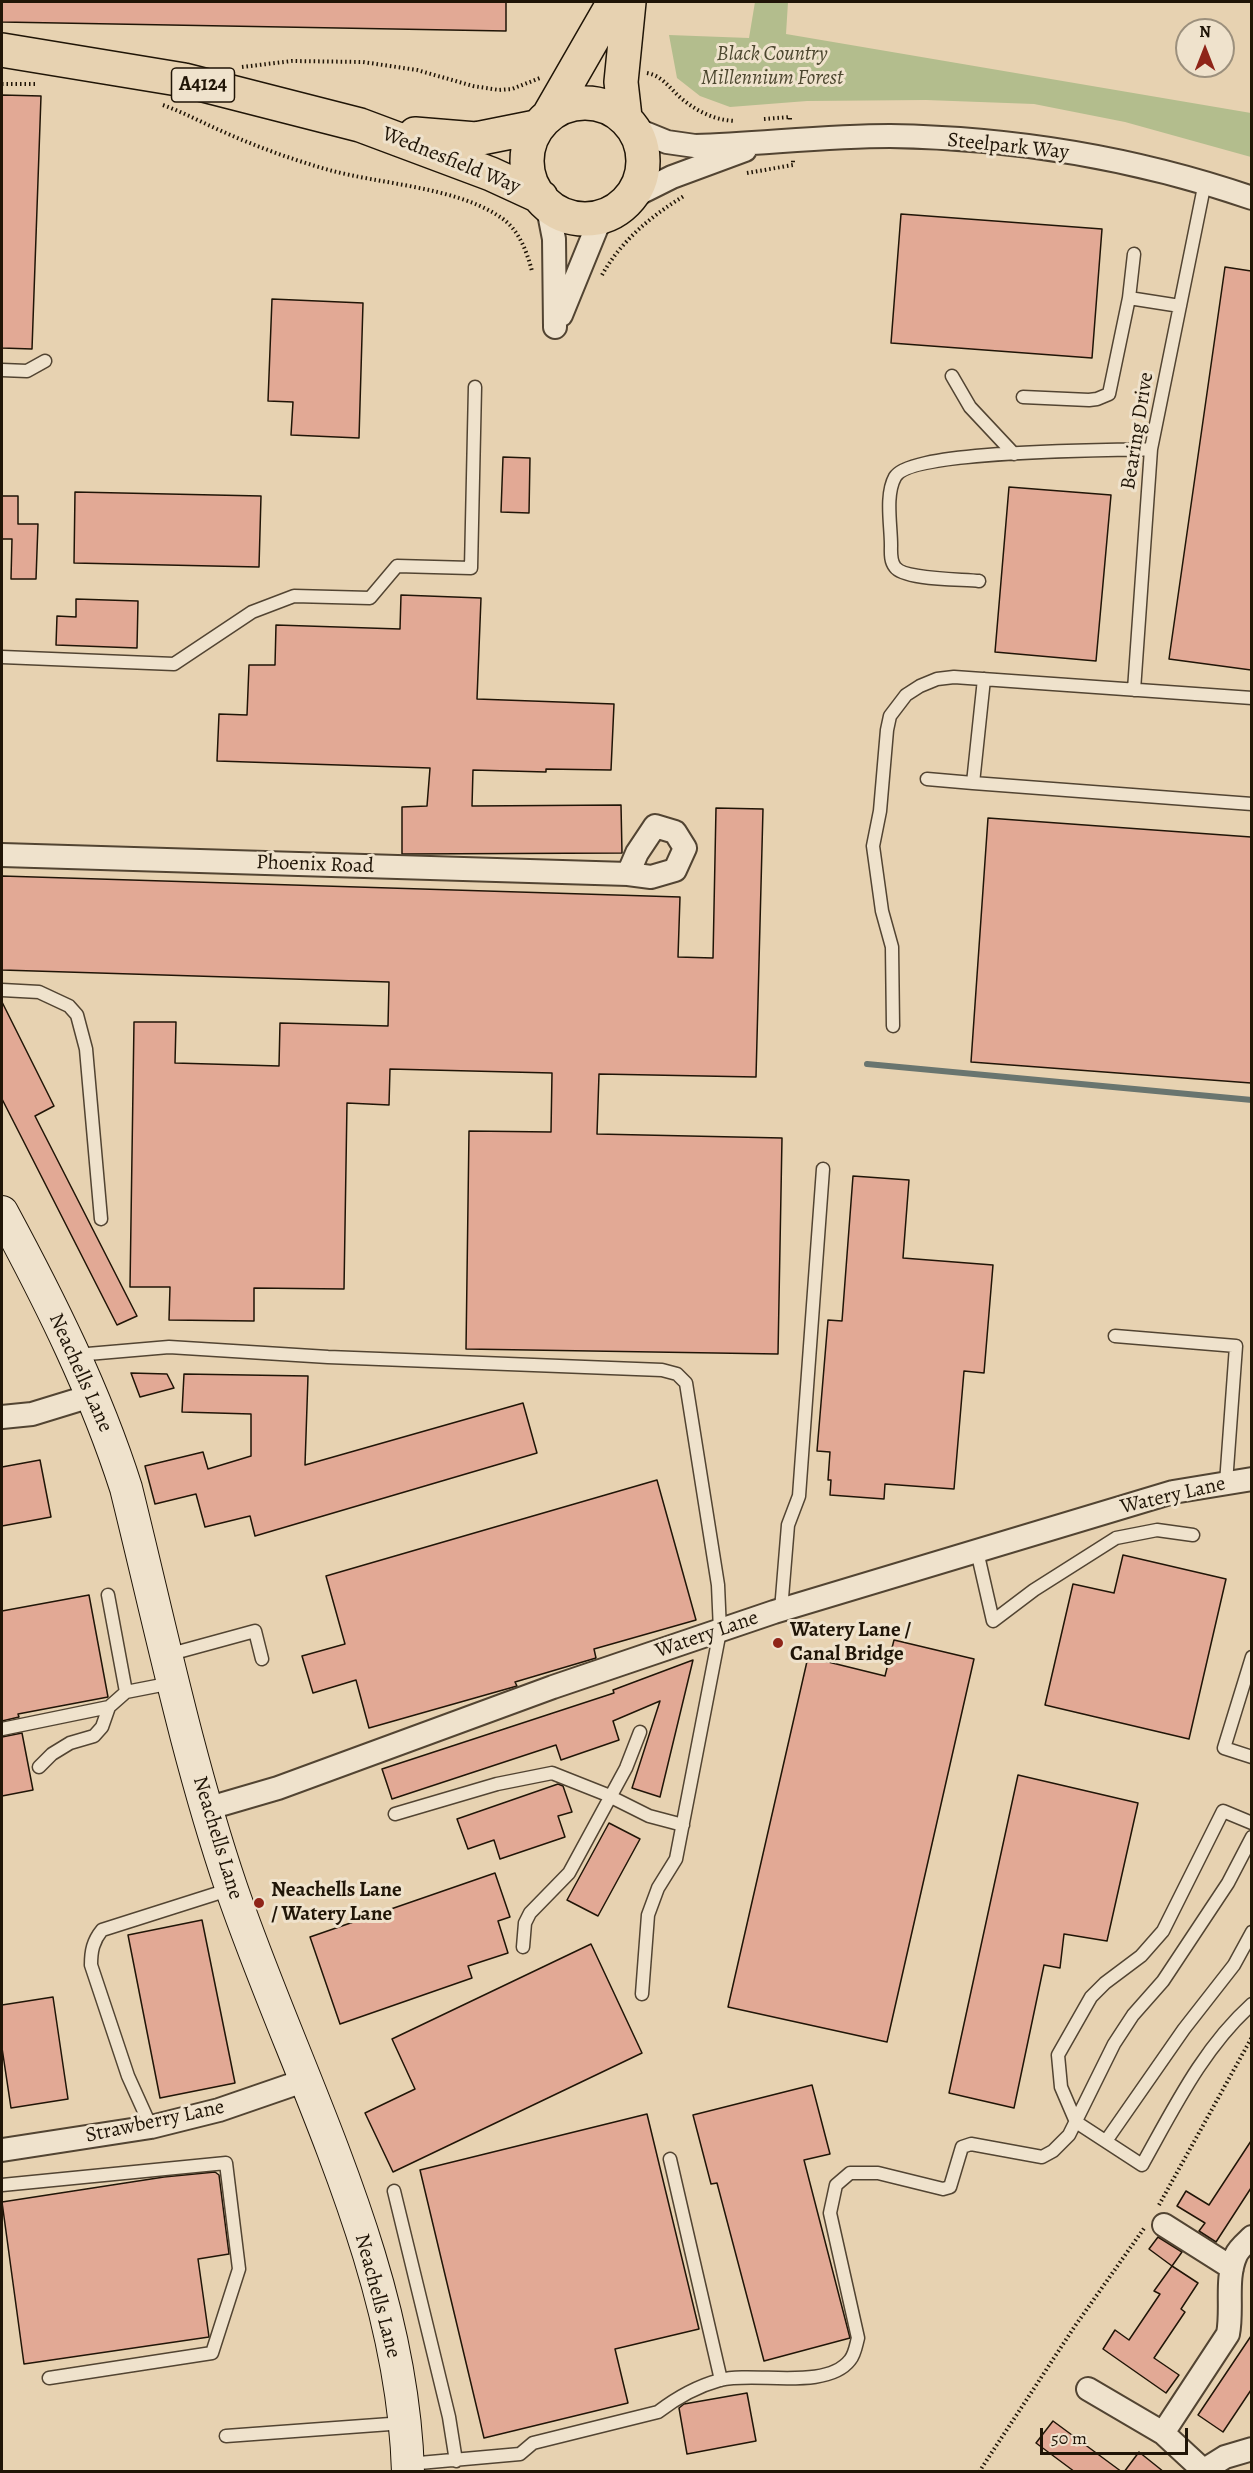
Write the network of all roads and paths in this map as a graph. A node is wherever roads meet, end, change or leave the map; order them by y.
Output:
1 (614, 2) edge
2 (629, 2) edge
3 (2, 50) edge
4 (2, 65) edge
5 (42, 71) junction
6 (2, 84) edge
7 (154, 102) dead end
8 (543, 121) junction
9 (630, 123) junction
10 (360, 126) junction
11 (760, 144) junction
12 (1204, 182) junction
13 (632, 197) junction
14 (1251, 198) edge
15 (544, 200) junction
16 (601, 217) junction
17 (1134, 254) dead end
18 (535, 279) dead end
19 (1129, 298) junction
20 (1180, 306) junction
21 (45, 362) dead end
22 (2, 370) edge
23 (952, 376) dead end
24 (475, 387) dead end
25 (1023, 397) dead end
26 (1151, 449) junction
27 (1014, 454) junction
28 (979, 581) dead end
29 (2, 657) edge
30 (984, 679) junction
31 (1134, 690) junction
32 (1251, 698) edge
33 (927, 779) dead end
34 (973, 783) junction
35 (1251, 804) edge
36 (2, 855) edge
37 (628, 874) dead end
38 (2, 990) edge
39 (893, 1026) dead end
40 (823, 1169) dead end
41 (2, 1212) edge
42 (101, 1219) dead end
43 (1115, 1336) dead end
44 (76, 1354) junction
45 (94, 1395) junction
46 (2, 1417) edge
47 (1251, 1479) edge
48 (1226, 1483) junction
49 (1193, 1534) dead end
50 (977, 1551) junction
51 (108, 1595) dead end
52 (781, 1610) junction
53 (720, 1630) junction
54 (1251, 1657) edge
55 (262, 1659) dead end
56 (170, 1669) junction
57 (126, 1692) junction
58 (1246, 1697) edge
59 (109, 1707) junction
60 (2, 1729) edge
61 (640, 1732) dead end
62 (1251, 1757) edge
63 (39, 1767) dead end
64 (611, 1796) junction
65 (206, 1809) junction
66 (394, 1814) dead end
67 (1251, 1823) edge
68 (682, 1826) junction
69 (1251, 1838) edge
70 (232, 1889) junction
71 (1251, 1932) edge
72 (523, 1947) dead end
73 (642, 1994) dead end
74 (1251, 2004) edge
75 (1251, 2037) edge
76 (306, 2080) junction
77 (1076, 2122) junction
78 (151, 2127) junction
79 (1106, 2141) junction
80 (2, 2150) edge
81 (670, 2159) dead end
82 (2, 2185) edge
83 (394, 2192) dead end
84 (1164, 2225) junction
85 (1251, 2237) edge
86 (1232, 2268) junction
87 (49, 2378) dead end
88 (721, 2380) junction
89 (1088, 2389) dead end
90 (405, 2423) junction
91 (1163, 2433) junction
92 (226, 2436) dead end
93 (1251, 2450) edge
94 (456, 2462) junction
95 (408, 2468) edge
96 (1202, 2471) edge
97 (979, 2472) edge

1 - 8 main road
2 - 9 main road
3 - 5 main road, Wednesfield Way / A4124
4 - 5 main road, Wednesfield Way / A4124
5 - 6 path
5 - 10 main road, Wednesfield Way / A4124
7 - 18 path
8 - 9 main road
8 - 10 main road, Wednesfield Way / A4124
8 - 15 main road
9 - 11 street, Steelpark Way
9 - 13 main road
10 - 15 main road, Wednesfield Way / A4124
11 - 12 street, Steelpark Way
11 - 13 street, Steelpark Way
12 - 14 street, Steelpark Way
12 - 20 lane, Bearing Drive
13 - 16 main road
15 - 16 main road
15 - 16 street
17 - 19 lane
19 - 20 lane
19 - 25 lane
20 - 26 lane, Bearing Drive
21 - 22 lane
23 - 27 lane
24 - 29 lane
26 - 27 lane
26 - 31 lane, Bearing Drive
27 - 28 lane
30 - 31 lane
30 - 34 lane
30 - 39 lane
31 - 32 lane
33 - 34 lane
34 - 35 lane
36 - 37 street, Phoenix Road
38 - 42 lane
40 - 52 lane
41 - 44 street, Neachells Lane
43 - 48 lane
44 - 45 street, Neachells Lane
44 - 53 lane
45 - 46 street
45 - 56 street, Neachells Lane
47 - 48 street, Watery Lane
48 - 50 street, Watery Lane
49 - 50 lane
50 - 52 street, Watery Lane
51 - 57 lane
52 - 53 street, Watery Lane
53 - 65 street, Watery Lane
53 - 68 lane
54 - 58 lane
55 - 56 lane
56 - 57 lane
56 - 65 street, Neachells Lane
57 - 59 lane
58 - 62 lane
59 - 60 lane
59 - 63 lane
61 - 64 lane
64 - 66 lane
64 - 68 lane
64 - 72 lane
65 - 70 street, Neachells Lane
67 - 77 lane
68 - 73 lane
69 - 77 lane
70 - 76 street, Neachells Lane
70 - 78 lane
71 - 79 lane
74 - 79 lane
75 - 84 path
76 - 78 street, Strawberry Lane
76 - 90 street, Neachells Lane
77 - 79 lane
77 - 88 lane
78 - 80 street, Strawberry Lane
81 - 88 lane
82 - 87 lane
83 - 94 lane
84 - 86 street
84 - 97 path
85 - 86 street
86 - 91 street
88 - 94 lane
89 - 91 street
90 - 92 lane
90 - 95 street, Neachells Lane
91 - 96 street
93 - 96 street
94 - 95 lane

